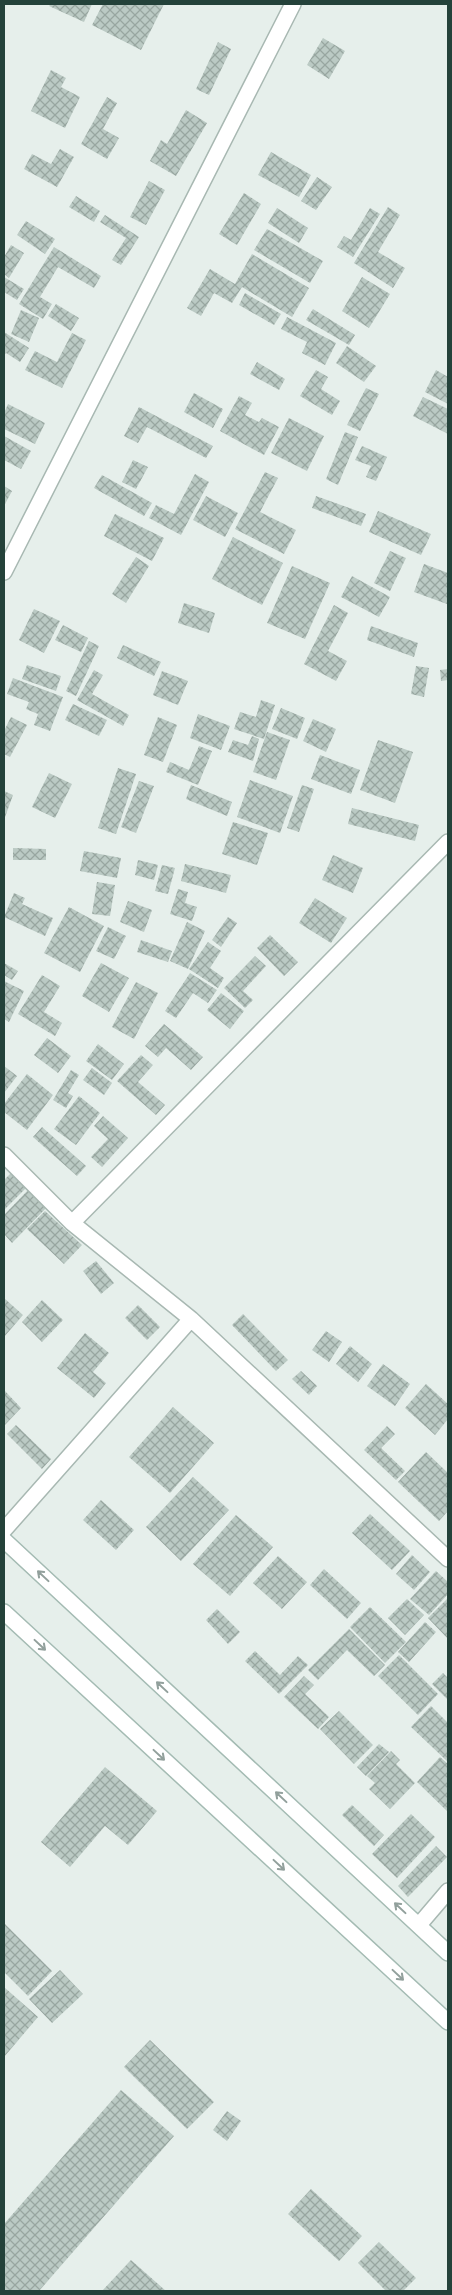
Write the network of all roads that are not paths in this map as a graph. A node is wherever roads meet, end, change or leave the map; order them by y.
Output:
1 (293, 4) edge
2 (4, 572) edge
3 (448, 842) edge
4 (4, 1155) edge
5 (72, 1222) junction
6 (191, 1319) junction
7 (4, 1530) edge
8 (4, 1540) edge
9 (448, 1559) edge
10 (4, 1612) edge
11 (448, 1892) edge
12 (419, 1925) junction
13 (448, 1953) edge
14 (448, 2022) edge

1 - 2 street
3 - 5 street
4 - 5 street
5 - 6 street
6 - 7 street
6 - 9 street
12 -> 8 street
10 -> 14 street
11 - 12 street
12 - 13 street

